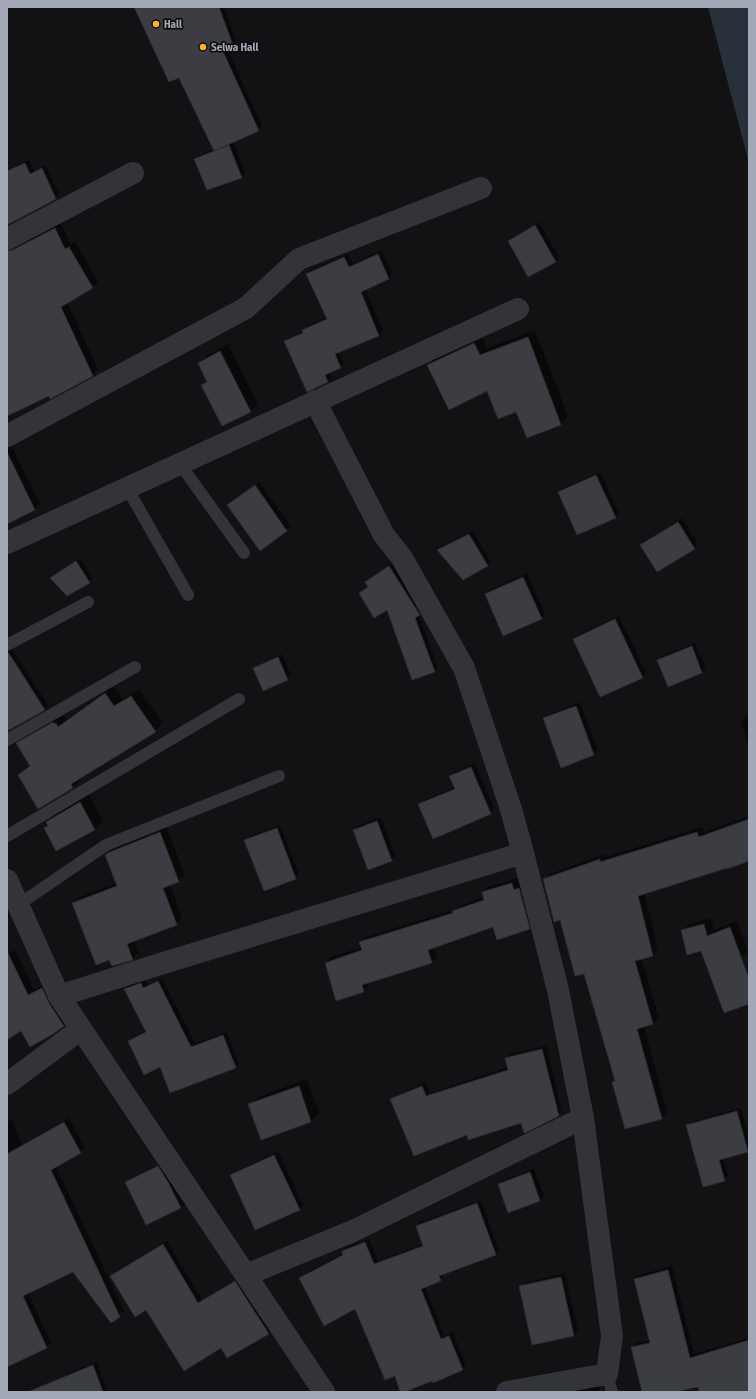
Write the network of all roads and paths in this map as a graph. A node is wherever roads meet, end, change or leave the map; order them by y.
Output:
1 (133, 173) dead end
2 (481, 188) dead end
3 (7, 239) edge
4 (518, 309) dead end
5 (316, 401) junction
6 (7, 436) edge
7 (180, 464) junction
8 (127, 488) junction
9 (7, 543) edge
10 (244, 553) dead end
11 (188, 595) dead end
12 (88, 602) dead end
13 (7, 645) edge
14 (135, 667) dead end
15 (239, 699) dead end
16 (7, 740) edge
17 (279, 776) dead end
18 (7, 836) edge
19 (523, 853) junction
20 (7, 880) edge
21 (18, 905) junction
22 (59, 996) junction
23 (81, 1029) junction
24 (7, 1084) edge
25 (583, 1118) junction
26 (246, 1275) junction
27 (610, 1383) edge
28 (324, 1392) edge
29 (507, 1392) edge

1 - 3 street
2 - 6 street
4 - 5 street
5 - 7 street
5 - 19 street
7 - 8 street
7 - 10 lane
8 - 9 street
8 - 11 lane
12 - 13 lane
14 - 16 lane
15 - 18 lane
17 - 21 lane
19 - 22 street
19 - 25 street
20 - 21 street
21 - 22 street
22 - 23 street
23 - 24 street
23 - 26 street
25 - 26 street
25 - 27 street
26 - 28 street
27 - 29 street

